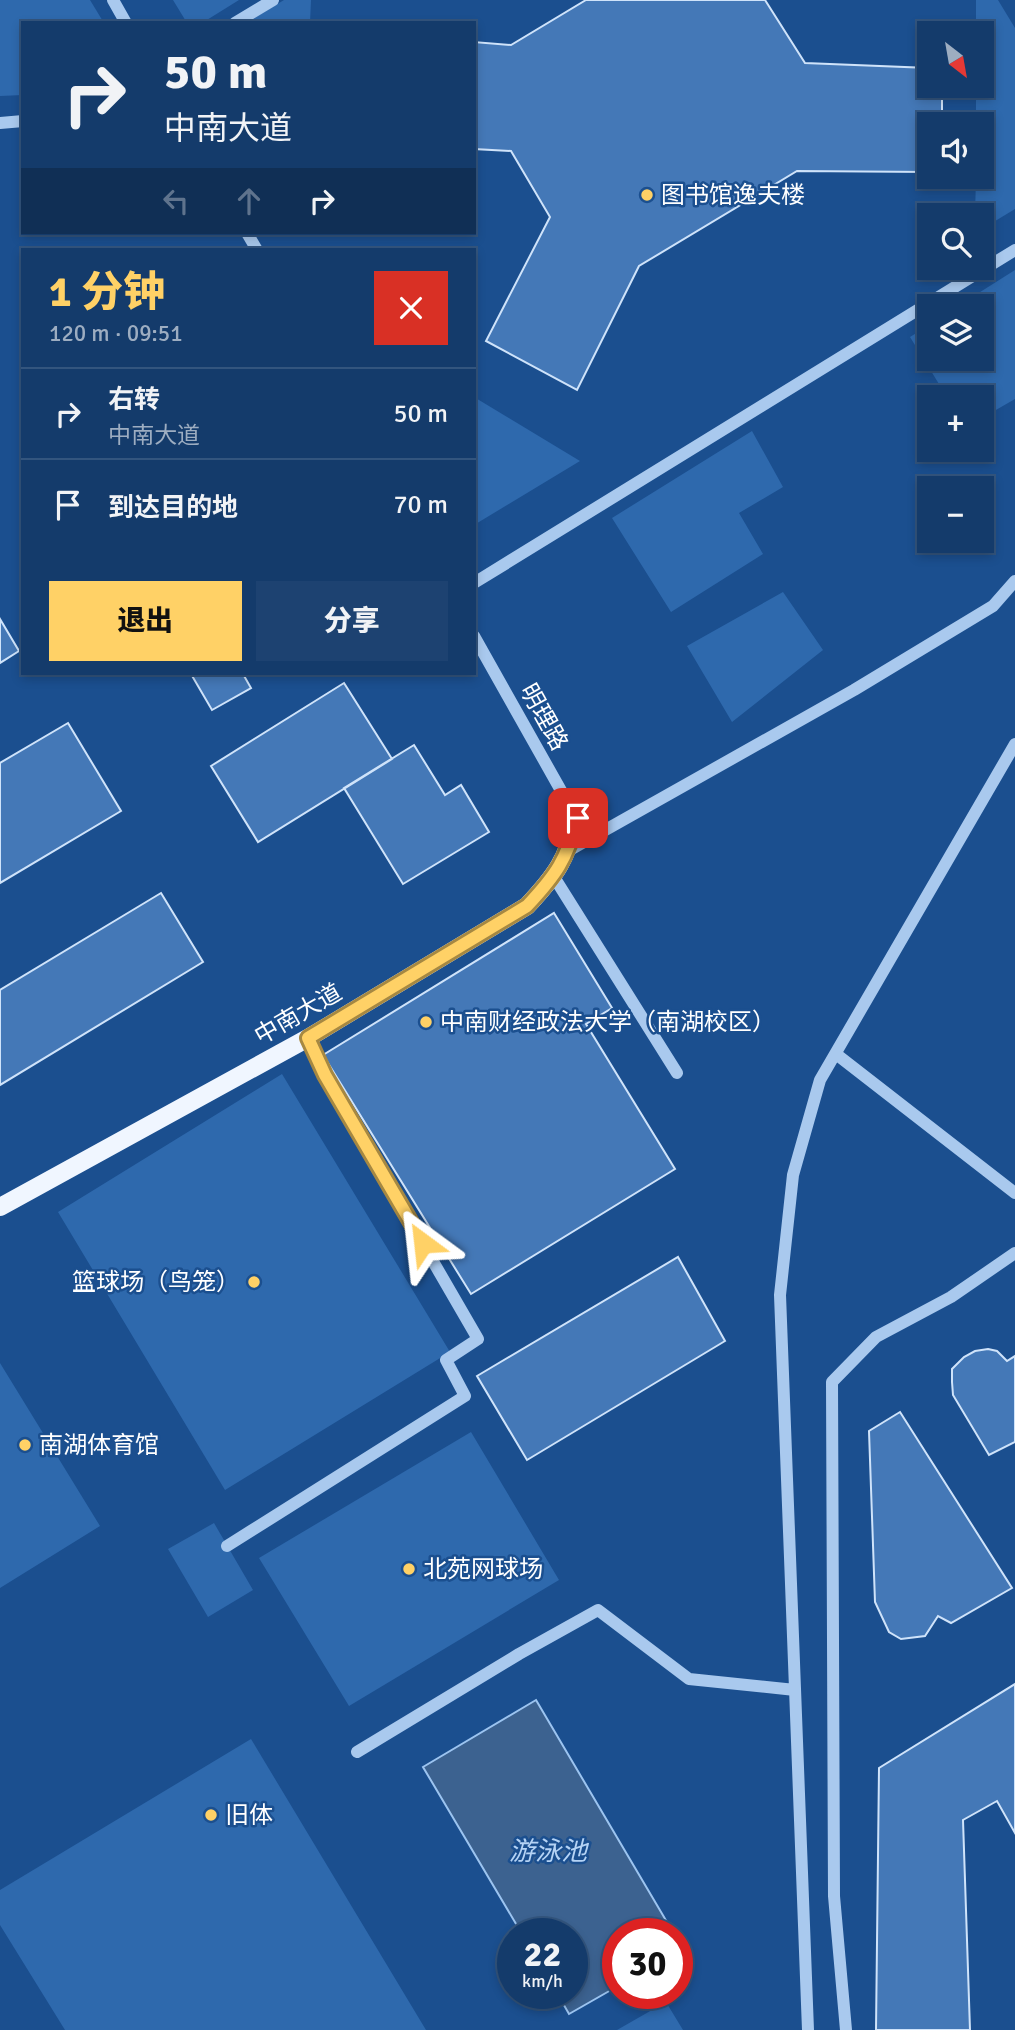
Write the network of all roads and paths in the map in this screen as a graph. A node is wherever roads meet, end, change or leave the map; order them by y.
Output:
1 (113, 0) edge
2 (273, 0) edge
3 (126, 21) edge
4 (238, 21) edge
5 (21, 121) edge
6 (0, 123) edge
7 (1015, 250) edge
8 (1015, 581) edge
9 (476, 582) edge
10 (476, 640) edge
11 (1015, 744) edge
12 (578, 818) joint
13 (568, 851) junction
14 (554, 877) junction
15 (308, 1038) junction
16 (836, 1054) junction
17 (677, 1073) dead end
18 (1015, 1194) edge
19 (0, 1207) edge
20 (1015, 1253) edge
21 (227, 1546) dead end
22 (795, 1690) junction
23 (357, 1752) dead end
24 (808, 2030) edge
25 (846, 2030) edge

1 - 3 street
2 - 4 street
5 - 6 street
7 - 9 street
8 - 13 street
10 - 12 street, 明理路
11 - 16 street
12 - 13 main road, 中南大道
13 - 14 main road, 中南大道
14 - 15 main road, 中南大道
14 - 17 street
15 - 19 main road, 中南大道
15 - 21 street
16 - 18 street
16 - 22 street
20 - 25 street
22 - 23 street
22 - 24 street

